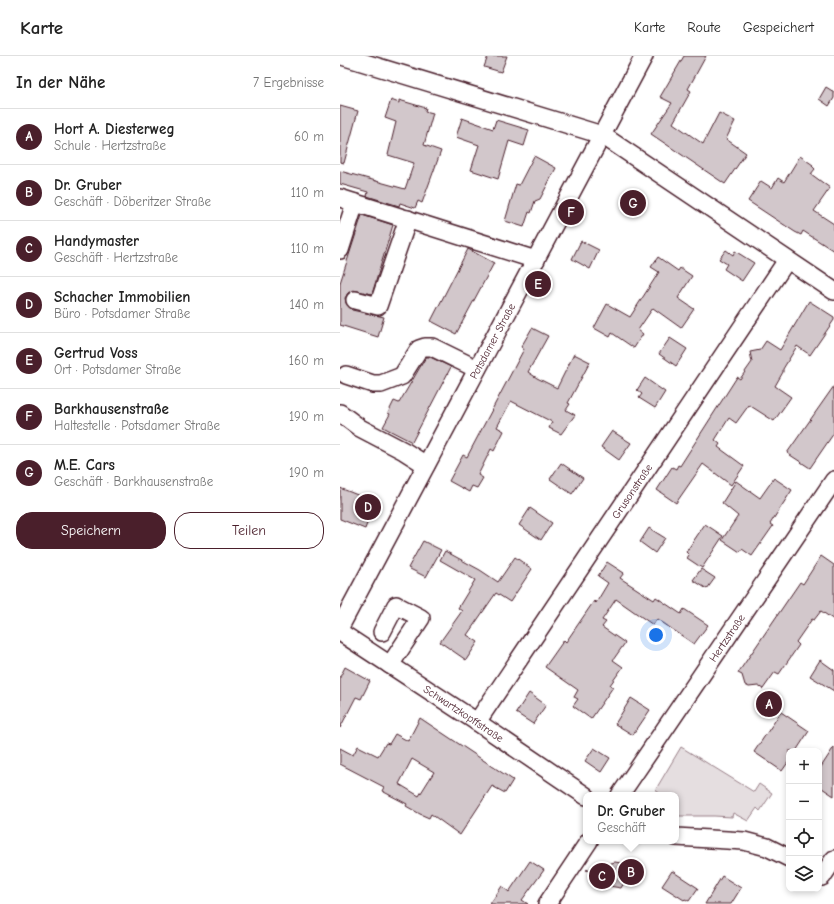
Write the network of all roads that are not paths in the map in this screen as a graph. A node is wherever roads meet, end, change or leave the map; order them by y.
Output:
1 (342, 56) edge
2 (644, 56) edge
3 (602, 135) junction
4 (347, 200) edge
5 (408, 219) junction
6 (340, 250) edge
7 (536, 260) junction
8 (786, 260) junction
9 (834, 291) edge
10 (355, 300) dead end
11 (477, 369) junction
12 (346, 376) dead end
13 (340, 413) edge
14 (426, 465) junction
15 (834, 480) edge
16 (340, 627) edge
17 (340, 632) edge
18 (382, 632) dead end
19 (390, 665) junction
20 (478, 722) junction
21 (622, 792) edge
22 (583, 794) edge
23 (679, 837) edge
24 (587, 844) edge
25 (786, 856) edge
26 (834, 859) edge
27 (825, 880) edge
28 (547, 904) edge

1 - 3 street
2 - 3 street, Potsdamer Straße
3 - 7 street, Potsdamer Straße
3 - 8 street
4 - 5 street
4 - 6 street
5 - 7 street
5 - 10 street
7 - 11 street, Potsdamer Straße
8 - 9 street
8 - 20 street, Grusonstraße
11 - 12 street
11 - 14 street, Potsdamer Straße
13 - 14 street
14 - 16 street, Potsdamer Straße
15 - 21 street, Hertzstraße
17 - 19 street, Schwartzkopffstraße
18 - 19 street
19 - 20 street, Schwartzkopffstraße
20 - 22 street, Schwartzkopffstraße
23 - 25 street
24 - 28 street
26 - 27 street

